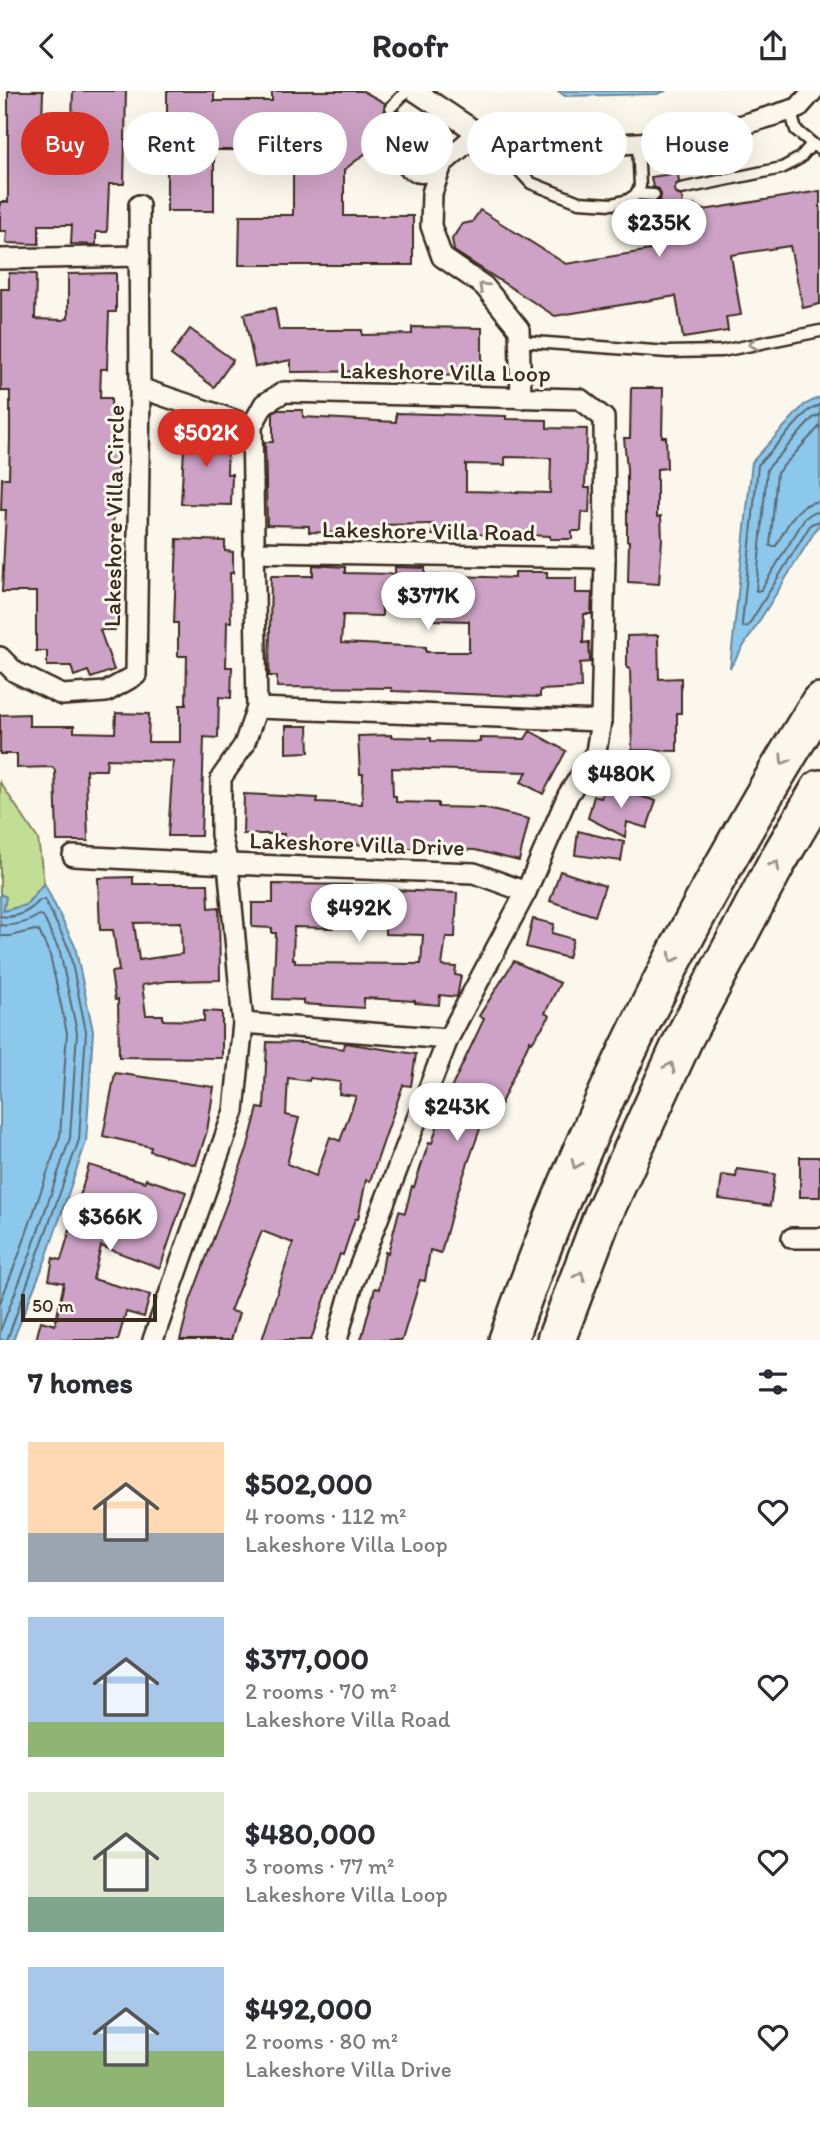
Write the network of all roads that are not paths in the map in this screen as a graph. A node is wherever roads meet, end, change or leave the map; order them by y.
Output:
1 (407, 91) edge
2 (415, 91) edge
3 (813, 91) edge
4 (391, 107) dead end
5 (790, 110) junction
6 (467, 126) edge
7 (467, 142) edge
8 (638, 143) junction
9 (627, 144) edge
10 (816, 147) edge
11 (453, 154) edge
12 (414, 175) edge
13 (432, 175) edge
14 (438, 175) edge
15 (524, 175) edge
16 (681, 189) dead end
17 (637, 194) junction
18 (654, 195) dead end
19 (139, 205) dead end
20 (141, 256) junction
21 (0, 259) edge
22 (820, 331) edge
23 (520, 341) junction
24 (140, 388) junction
25 (521, 398) junction
26 (252, 426) junction
27 (253, 552) junction
28 (605, 558) junction
29 (0, 657) edge
30 (820, 702) edge
31 (257, 708) junction
32 (601, 721) junction
33 (820, 789) edge
34 (72, 856) dead end
35 (228, 865) junction
36 (526, 892) junction
37 (243, 1023) junction
38 (448, 1039) junction
39 (792, 1238) dead end
40 (820, 1238) edge
41 (153, 1340) edge
42 (337, 1340) edge
43 (508, 1340) edge
44 (556, 1340) edge

1 - 4 lane
2 - 6 street
3 - 5 street
5 - 8 street
5 - 10 lane
7 - 11 street
8 - 9 street
8 - 17 lane
10 - 16 lane
12 - 13 lane
23 -> 14 street
15 - 17 lane
17 - 18 lane
19 - 20 street, Lakeshore Villa Circle
20 - 21 street
20 - 24 street, Lakeshore Villa Circle
22 -> 23 lane
23 - 25 street
24 - 26 street
24 - 29 street, Lakeshore Villa Circle
25 - 26 street, Lakeshore Villa Loop
25 - 28 street, Lakeshore Villa Loop
26 - 27 street
27 - 28 street, Lakeshore Villa Road
27 - 31 street
28 - 32 street, Lakeshore Villa Loop
30 -> 43 highway
31 - 32 street
31 - 35 street
32 - 36 street, Lakeshore Villa Loop
44 -> 33 highway
34 - 35 street, Lakeshore Villa Drive
35 - 36 street, Lakeshore Villa Drive
35 - 37 street
36 - 38 street
37 - 38 street
37 - 41 street
38 - 42 street
39 - 40 street

